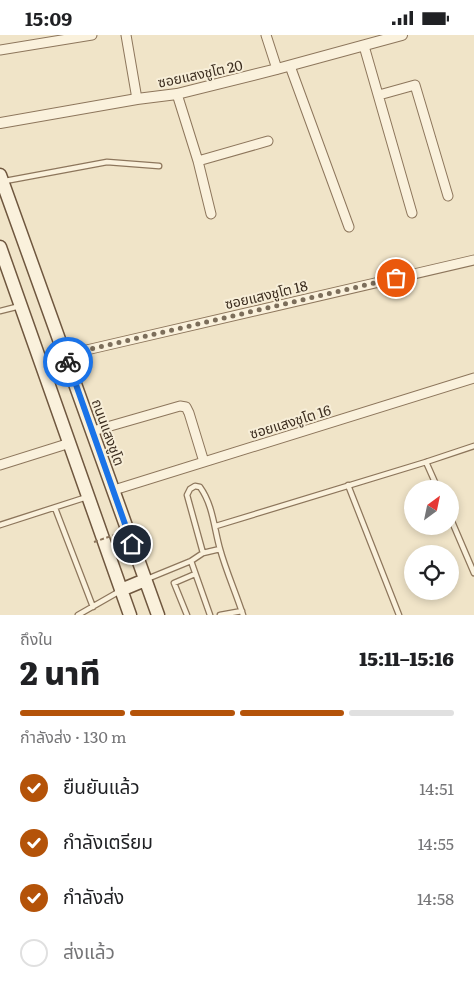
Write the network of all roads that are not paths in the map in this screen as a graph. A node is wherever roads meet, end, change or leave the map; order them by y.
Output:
1 (92, 35) edge
2 (126, 35) edge
3 (266, 35) edge
4 (399, 35) edge
5 (364, 46) junction
6 (0, 50) edge
7 (290, 65) junction
8 (278, 69) junction
9 (178, 94) junction
10 (379, 95) junction
11 (138, 99) junction
12 (0, 123) edge
13 (268, 141) dead end
14 (198, 161) junction
15 (159, 165) dead end
16 (1, 178) edge
17 (448, 196) dead end
18 (412, 213) dead end
19 (211, 214) dead end
20 (349, 227) dead end
21 (0, 247) edge
22 (474, 260) edge
23 (21, 306) junction
24 (0, 311) edge
25 (65, 355) junction
26 (474, 378) edge
27 (93, 431) junction
28 (70, 443) junction
29 (474, 446) edge
30 (204, 462) junction
31 (426, 462) junction
32 (0, 465) edge
33 (434, 480) edge
34 (348, 485) junction
35 (114, 490) junction
36 (90, 496) junction
37 (55, 508) junction
38 (0, 525) edge
39 (216, 526) junction
40 (458, 535) edge
41 (220, 549) junction
42 (204, 553) junction
43 (191, 561) junction
44 (474, 573) edge
45 (195, 574) junction
46 (145, 580) junction
47 (121, 590) junction
48 (93, 607) junction
49 (242, 613) edge
50 (78, 615) edge
51 (130, 615) edge
52 (158, 615) edge
53 (187, 615) edge
54 (210, 615) edge
55 (220, 615) edge
56 (399, 615) edge

1 - 6 street
2 - 11 street
3 - 8 street
4 - 5 street, ซอยแสงชูโต 20
5 - 7 street, ซอยแสงชูโต 20
5 - 10 street
7 - 8 street, ซอยแสงชูโต 20
7 - 20 street
8 - 9 street, ซอยแสงชูโต 20
9 - 11 street, ซอยแสงชูโต 20
9 - 14 street
10 - 17 street
10 - 18 street
11 - 12 street, ซอยแสงชูโต 20
13 - 14 street
14 - 19 street
15 - 16 lane
16 - 25 main road, ถนนแสงชูโต
21 - 23 main road
22 - 25 street, ซอยแสงชูโต 18
23 - 24 lane
23 - 28 main road
25 - 27 main road, ถนนแสงชูโต
26 - 30 street, ซอยแสงชูโต 16
27 - 30 street
27 - 35 main road, ถนนแสงชูโต
28 - 32 street
28 - 36 main road
29 - 31 lane
30 - 35 street, ซอยแสงชูโต 16
31 - 33 lane
31 - 34 lane
34 - 39 lane
34 - 56 lane
35 - 46 main road, ถนนแสงชูโต
36 - 37 lane
36 - 47 main road
37 - 38 lane
37 - 48 lane
39 - 41 lane
39 - 42 lane
40 - 44 lane
41 - 42 lane
41 - 49 lane
42 - 43 lane
43 - 45 lane
43 - 46 lane
45 - 53 lane
45 - 54 lane
46 - 47 main road
46 - 52 main road, ถนนแสงชูโต
47 - 48 lane
47 - 51 main road
48 - 50 lane
49 - 55 lane

